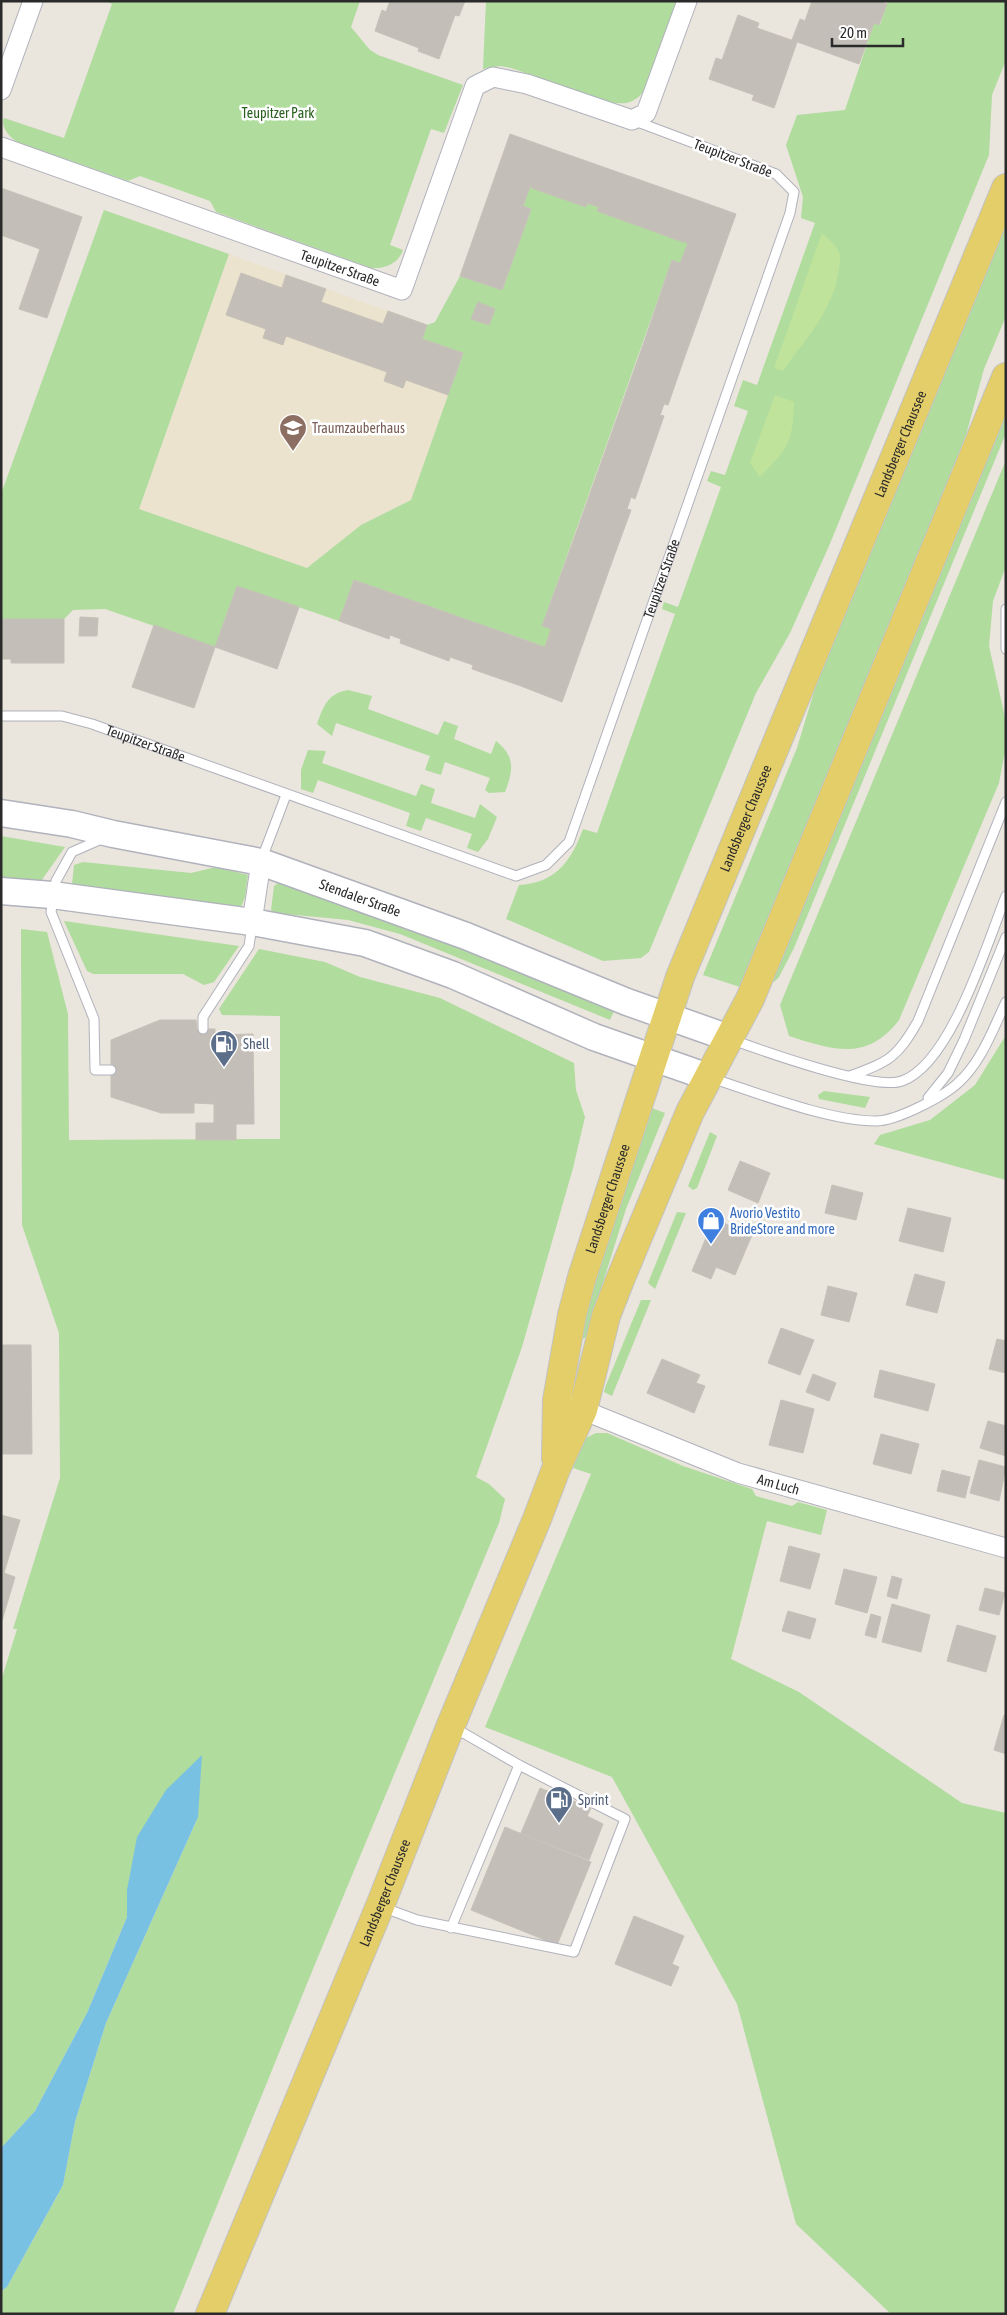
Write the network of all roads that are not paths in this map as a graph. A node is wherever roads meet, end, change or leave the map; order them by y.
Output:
1 (33, 1) edge
2 (687, 1) edge
3 (1, 90) edge
4 (632, 120) junction
5 (1, 147) edge
6 (1006, 188) edge
7 (1006, 377) edge
8 (1006, 609) edge
9 (1005, 645) edge
10 (1, 716) edge
11 (286, 795) junction
12 (1006, 802) edge
13 (1, 813) edge
14 (113, 834) junction
15 (261, 862) junction
16 (1, 891) edge
17 (52, 895) junction
18 (1006, 896) edge
19 (252, 922) junction
20 (1006, 937) edge
21 (1006, 1002) edge
22 (667, 1016) junction
23 (203, 1029) dead end
24 (718, 1034) junction
25 (653, 1057) junction
26 (111, 1070) dead end
27 (699, 1073) junction
28 (850, 1076) junction
29 (923, 1105) junction
30 (557, 1400) junction
31 (583, 1410) junction
32 (556, 1469) junction
33 (1006, 1548) edge
34 (450, 1726) junction
35 (519, 1765) junction
36 (380, 1906) junction
37 (451, 1928) junction
38 (210, 2314) edge

1 - 3 street
2 - 4 street
4 - 5 street, Teupitzer Straße
4 - 11 lane, Teupitzer Straße
6 - 22 main road, Landsberger Chaussee
7 - 24 main road, Landsberger Chaussee
8 - 9 lane
10 - 11 lane, Teupitzer Straße
11 - 15 lane
12 - 28 lane
13 - 14 main road, Stendaler Straße
14 - 15 main road, Stendaler Straße
14 - 17 lane
15 - 19 street
15 - 22 main road, Stendaler Straße
16 - 17 main road
17 - 19 main road
17 - 26 lane
18 - 28 lane
19 - 23 lane
19 - 25 main road
20 - 29 lane
21 - 29 lane
22 - 24 main road, Stendaler Straße
22 - 25 main road, Landsberger Chaussee
24 - 27 main road, Landsberger Chaussee
24 - 28 lane
25 - 27 main road
25 - 30 main road, Landsberger Chaussee
27 - 29 lane
27 - 31 main road, Landsberger Chaussee
30 - 31 street, Am Luch
30 - 32 main road, Landsberger Chaussee
31 - 32 main road, Landsberger Chaussee
31 - 33 street, Am Luch
32 - 34 main road, Landsberger Chaussee
34 - 35 lane
34 - 36 main road, Landsberger Chaussee
35 - 37 lane
35 - 37 lane
36 - 37 lane
36 - 38 main road, Landsberger Chaussee

